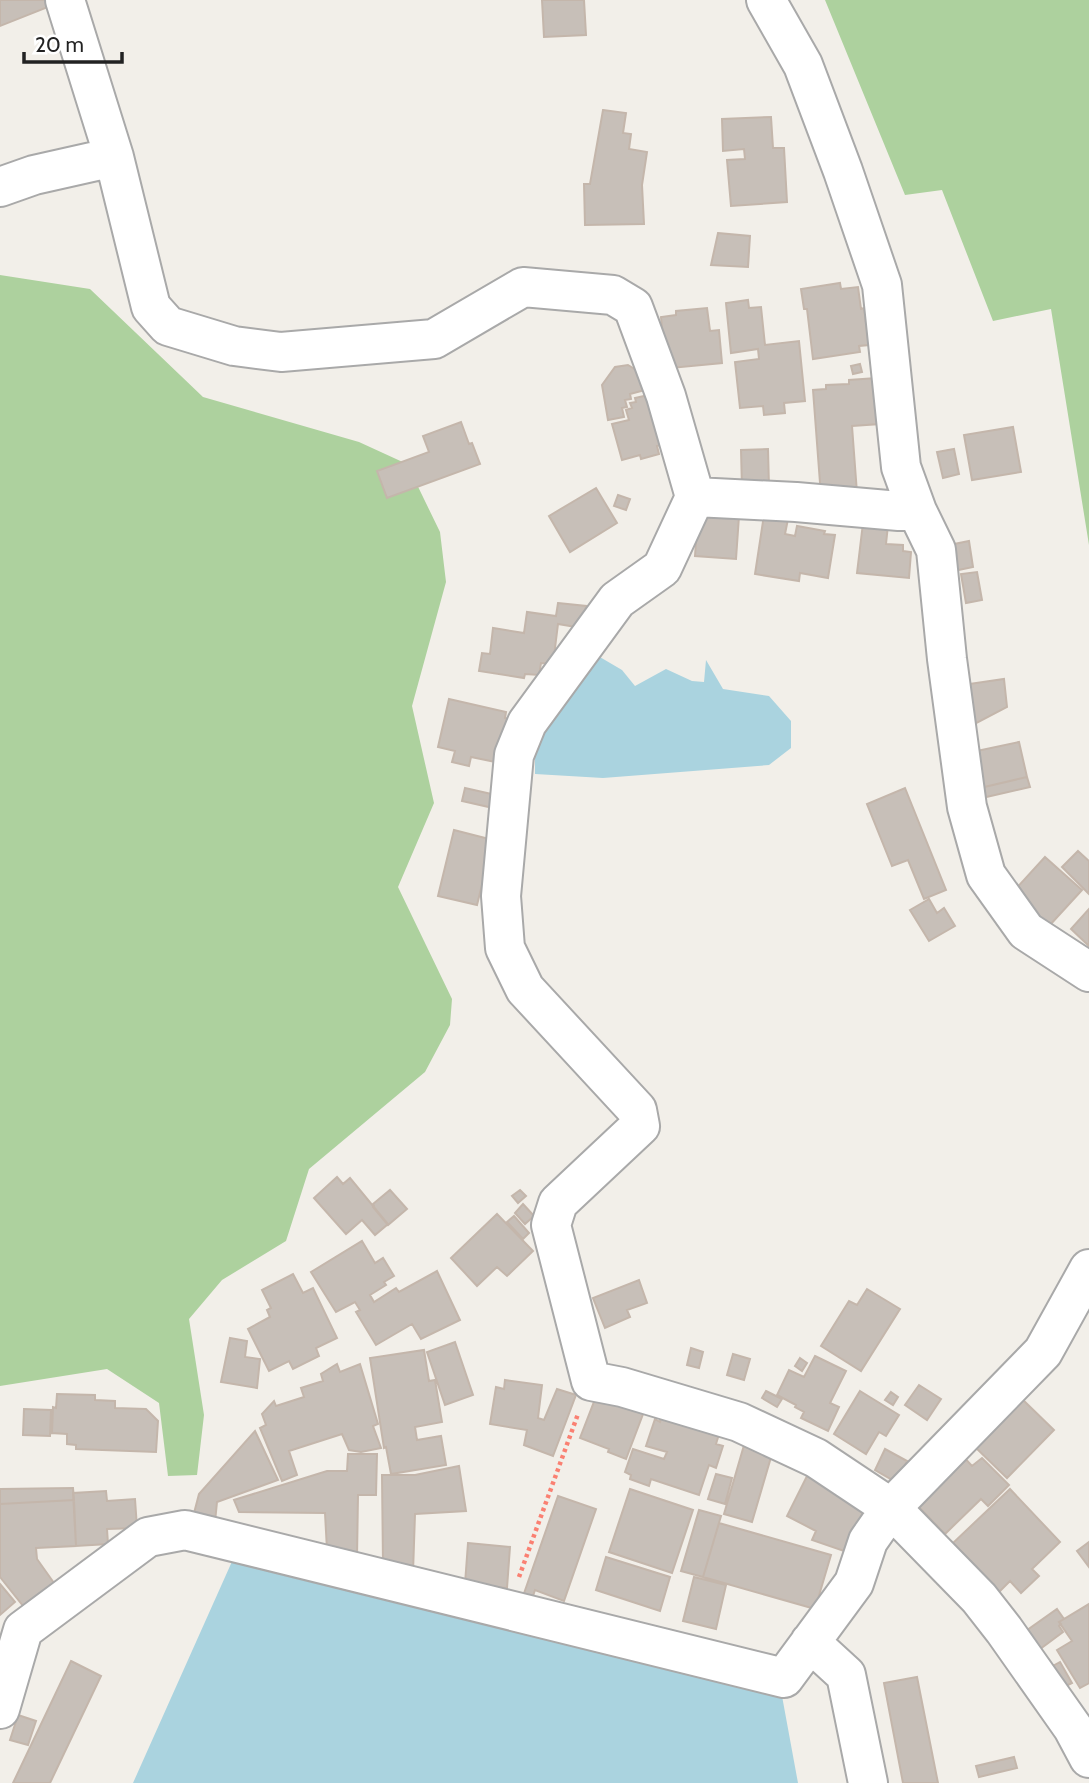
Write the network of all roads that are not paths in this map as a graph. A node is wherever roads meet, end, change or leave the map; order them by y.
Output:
1 (65, 0) edge
2 (766, 0) edge
3 (114, 157) junction
4 (0, 187) edge
5 (695, 497) junction
6 (917, 511) junction
7 (1089, 972) edge
8 (1089, 1269) edge
9 (891, 1508) junction
10 (810, 1642) junction
11 (0, 1709) edge
12 (1089, 1758) edge
13 (868, 1783) edge

1 - 3 street
2 - 6 street
3 - 4 street
3 - 5 street
5 - 6 street
5 - 9 street
6 - 7 street
8 - 9 street
9 - 10 street
9 - 12 street
10 - 11 street
10 - 13 street

